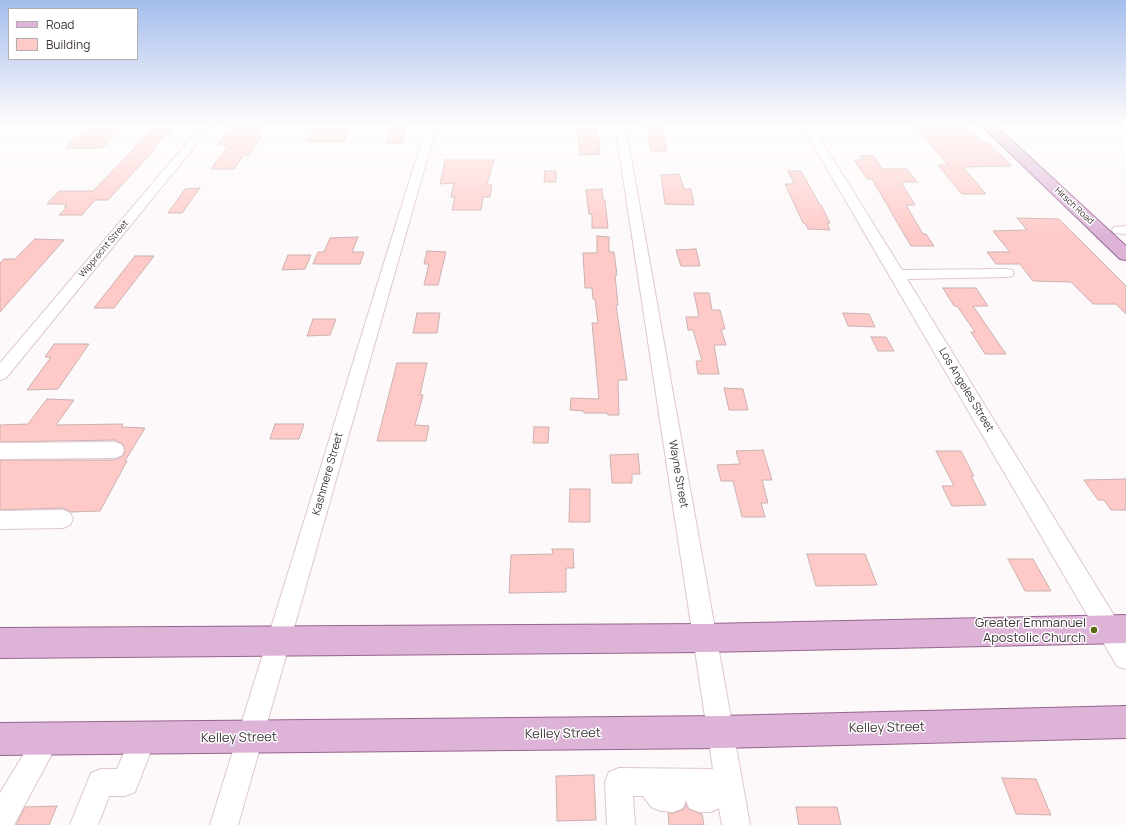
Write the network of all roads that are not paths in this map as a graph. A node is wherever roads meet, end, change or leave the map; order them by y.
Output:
1 (176, 162) edge
2 (421, 162) edge
3 (626, 162) edge
4 (829, 162) edge
5 (1028, 162) edge
6 (1045, 162) edge
7 (1100, 230) junction
8 (1124, 232) edge
9 (1126, 255) edge
10 (1007, 273) dead end
11 (897, 275) junction
12 (0, 374) edge
13 (115, 450) dead end
14 (0, 451) edge
15 (0, 520) edge
16 (62, 520) dead end
17 (1118, 629) edge
18 (706, 638) junction
19 (279, 642) junction
20 (0, 643) edge
21 (1126, 657) edge
22 (1126, 722) edge
23 (721, 732) junction
24 (143, 738) junction
25 (250, 738) junction
26 (0, 739) edge
27 (46, 739) junction
28 (649, 782) junction
29 (705, 790) junction
30 (0, 823) edge
31 (84, 825) edge
32 (224, 825) edge
33 (620, 825) edge
34 (736, 825) edge

1 - 12 street, Wipprecht Street
2 - 19 street, Kashmere Street
3 - 18 street, Wayne Street
4 - 11 street, Los Angeles Street
5 - 7 main road, Hirsch Road
6 - 8 main road, Hirsch Road
7 - 8 main road
7 - 9 main road, Hirsch Road
10 - 11 street
11 - 17 street, Los Angeles Street
13 - 14 street
15 - 16 street
17 - 18 main road
17 - 21 street, Los Angeles Street
18 - 19 main road
18 - 23 street, Wayne Street
19 - 20 main road
19 - 25 street, Kashmere Street
22 - 23 main road, Kelley Street
23 - 25 main road, Kelley Street
23 - 29 street, Wayne Street
24 - 25 main road, Kelley Street
24 - 27 main road, Kelley Street
24 - 31 street
25 - 32 street, Kashmere Street
26 - 27 main road, Kelley Street
27 - 30 street
28 - 29 street
28 - 29 street
28 - 33 street
29 - 34 street, Wayne Street

